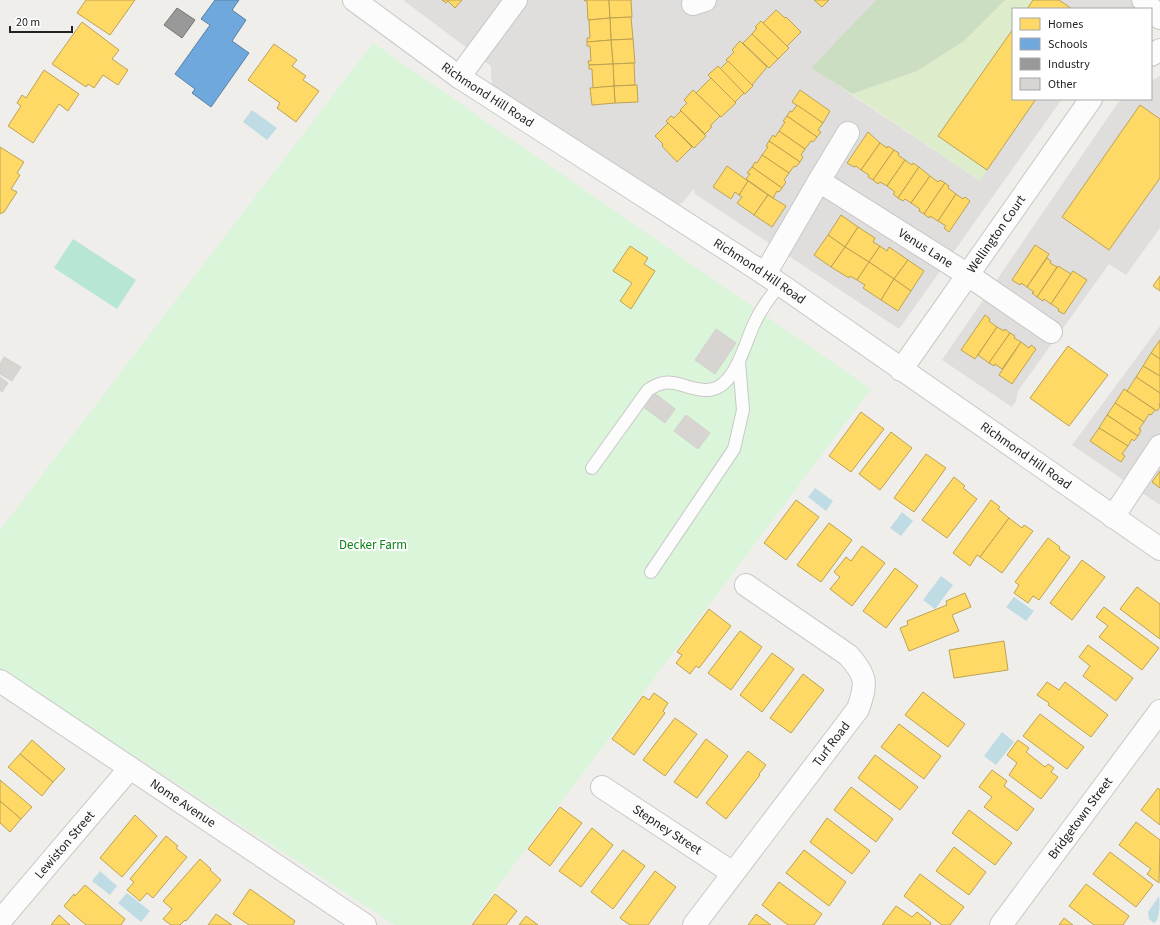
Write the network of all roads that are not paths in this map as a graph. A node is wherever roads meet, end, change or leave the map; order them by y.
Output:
1 (354, 0) edge
2 (516, 0) edge
3 (1143, 0) edge
4 (1151, 8) edge
5 (1152, 10) edge
6 (1160, 18) edge
7 (459, 77) junction
8 (1090, 100) edge
9 (848, 133) dead end
10 (819, 180) junction
11 (968, 274) junction
12 (772, 279) junction
13 (1051, 332) dead end
14 (739, 362) junction
15 (901, 370) junction
16 (1160, 446) edge
17 (592, 468) dead end
18 (1113, 517) junction
19 (1160, 549) edge
20 (651, 572) dead end
21 (746, 586) dead end
22 (0, 681) edge
23 (1160, 711) edge
24 (130, 768) junction
25 (602, 787) dead end
26 (732, 873) junction
27 (0, 921) edge
28 (352, 922) edge
29 (694, 925) edge
30 (1001, 925) edge

1 - 7 street, Richmond Hill Road
2 - 7 street
3 - 4 street
5 - 6 street
7 - 12 street, Richmond Hill Road
8 - 11 street, Wellington Court
9 - 10 street
10 - 11 street, Venus Lane
10 - 12 street
11 - 13 street, Venus Lane
11 - 15 street, Wellington Court
12 - 14 lane
12 - 15 street, Richmond Hill Road
14 - 17 lane
14 - 20 lane
15 - 18 street, Richmond Hill Road
16 - 18 street
18 - 19 street, Richmond Hill Road
21 - 26 street, Turf Road
22 - 24 street, Nome Avenue
23 - 30 street, Bridgetown Street
24 - 27 street, Lewiston Street
24 - 28 street, Nome Avenue
25 - 26 street, Stepney Street
26 - 29 street, Turf Road

